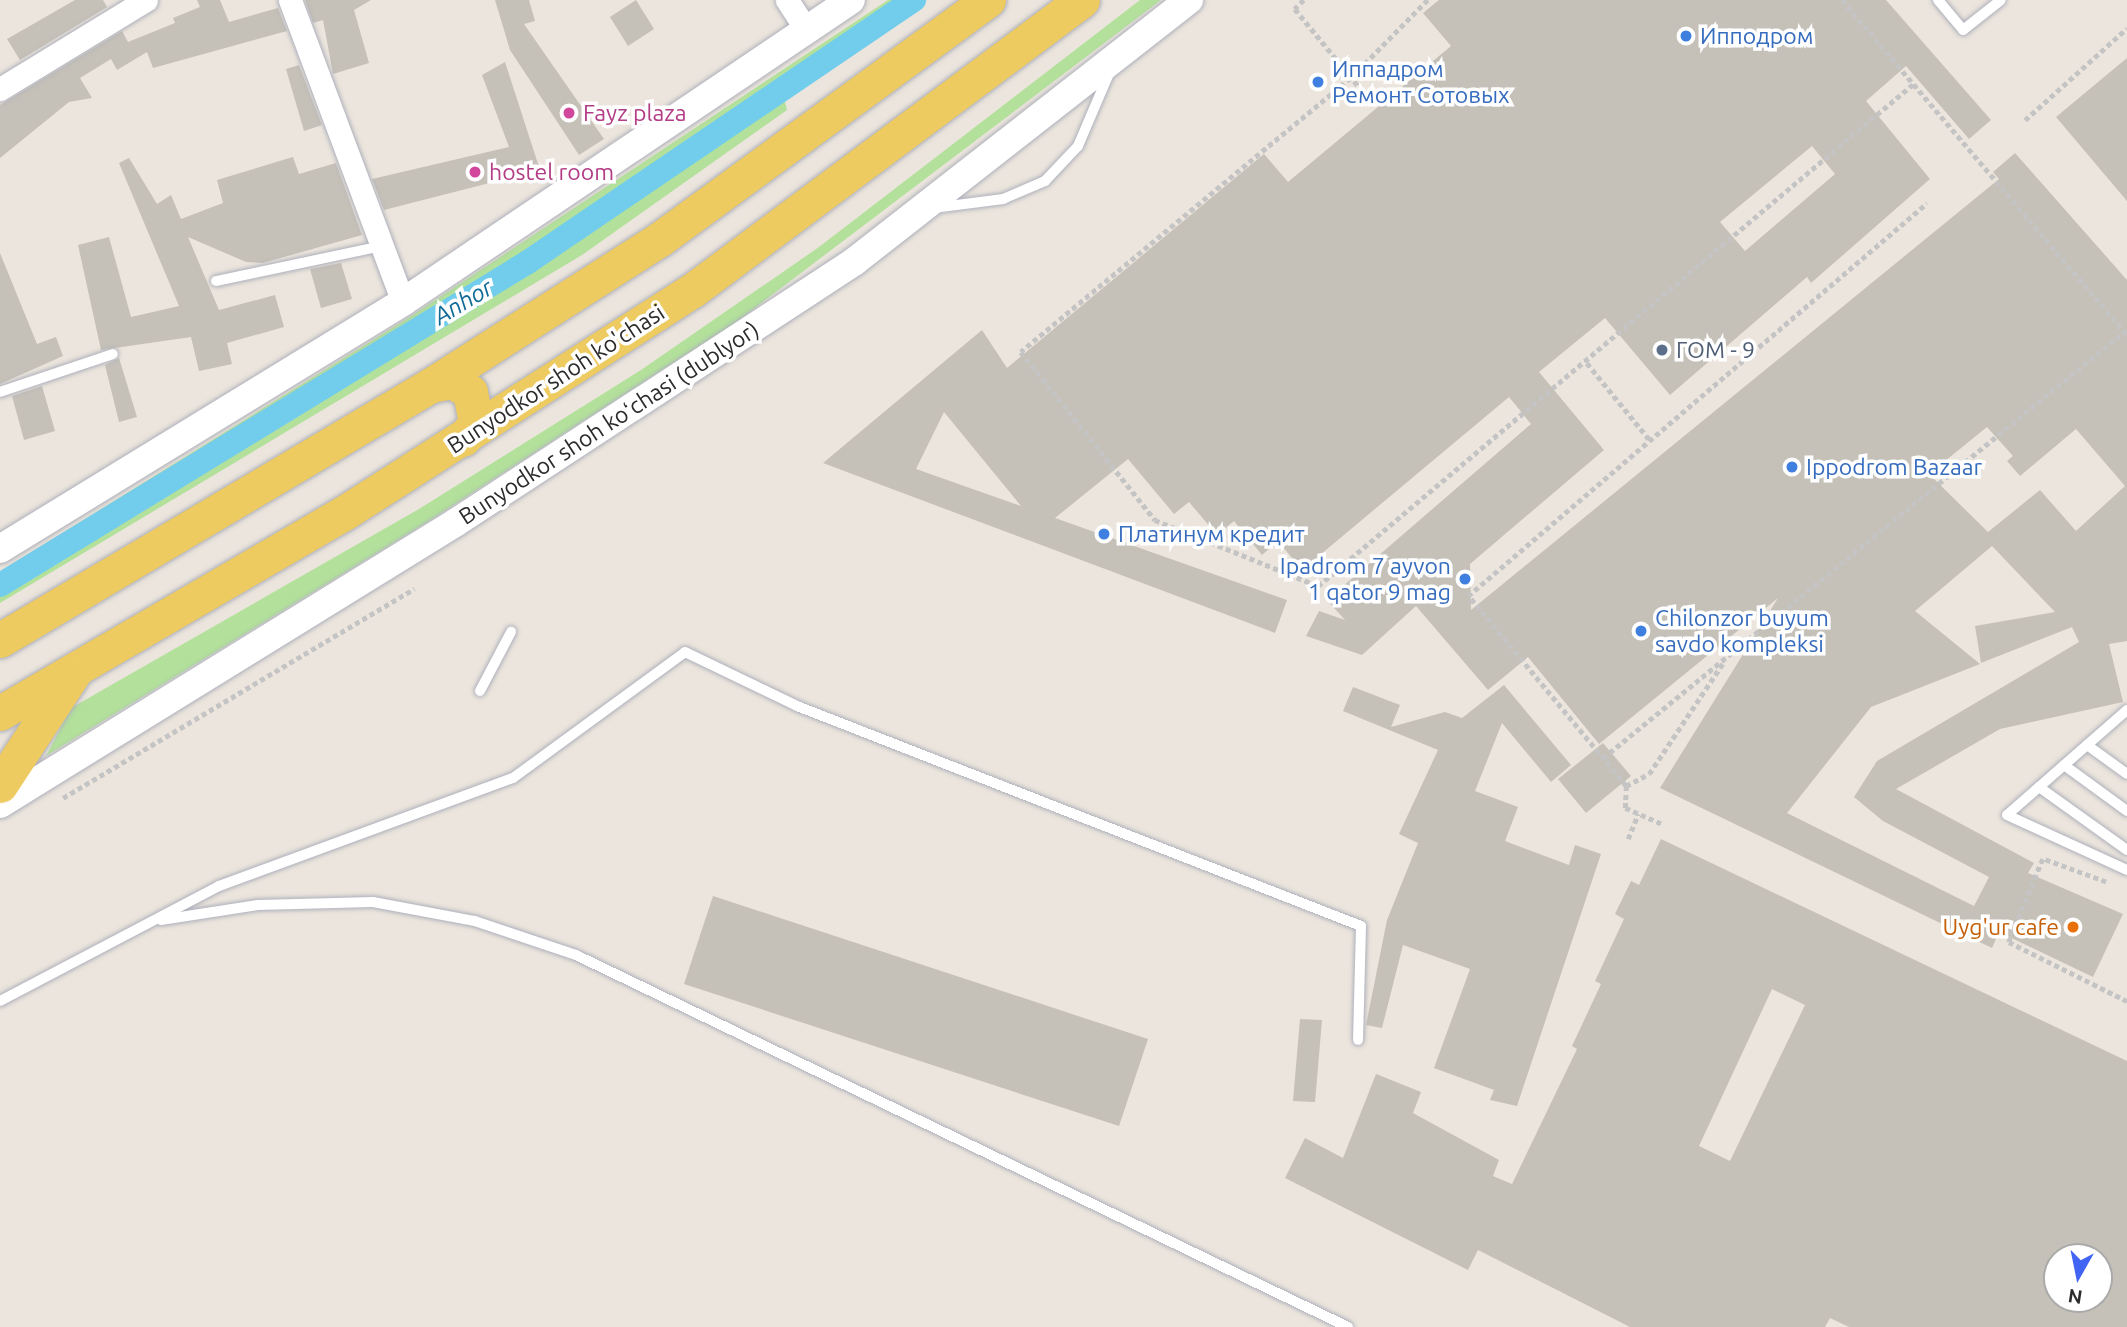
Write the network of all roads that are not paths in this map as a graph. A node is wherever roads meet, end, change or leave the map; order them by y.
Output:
1 (146, 0) edge
2 (290, 0) edge
3 (787, 0) edge
4 (851, 0) edge
5 (988, 0) edge
6 (1082, 0) edge
7 (1189, 0) edge
8 (1938, 0) edge
9 (2001, 0) edge
10 (807, 31) junction
11 (1112, 64) junction
12 (0, 89) edge
13 (923, 209) junction
14 (382, 246) junction
15 (216, 281) dead end
16 (403, 302) junction
17 (113, 355) dead end
18 (431, 385) junction
19 (0, 392) edge
20 (463, 439) junction
21 (0, 549) edge
22 (511, 632) dead end
23 (0, 640) edge
24 (76, 669) junction
25 (480, 691) dead end
26 (2127, 710) edge
27 (0, 712) edge
28 (2117, 719) junction
29 (2127, 727) edge
30 (2087, 745) junction
31 (2064, 765) junction
32 (2127, 774) edge
33 (0, 785) edge
34 (2039, 787) junction
35 (0, 804) edge
36 (2127, 811) edge
37 (2127, 850) edge
38 (2127, 870) edge
39 (151, 921) junction
40 (0, 1002) edge
41 (1358, 1040) dead end
42 (1348, 1327) edge

1 - 12 street
2 - 14 street
3 - 10 street
4 - 10 street
5 - 18 main road
6 - 20 main road, Bunyodkor shoh ko'chasi
7 - 11 street, Bunyodkor shoh koʻchasi (dublyor)
8 - 9 lane
10 - 16 street
11 - 13 street, Bunyodkor shoh koʻchasi (dublyor)
11 - 13 lane
13 - 35 street, Bunyodkor shoh koʻchasi (dublyor)
14 - 15 lane
14 - 16 street
16 - 21 street
17 - 19 lane
18 - 20 main road
18 - 23 main road
20 - 24 main road, Bunyodkor shoh ko'chasi
22 - 25 lane
24 - 27 main road, Bunyodkor shoh ko'chasi
24 - 33 main road
26 - 28 lane
28 - 29 lane
28 - 30 lane
30 - 31 lane
30 - 32 lane
31 - 34 lane
31 - 36 lane
34 - 37 lane
34 - 38 lane
39 - 40 lane
39 - 41 lane
39 - 42 lane

